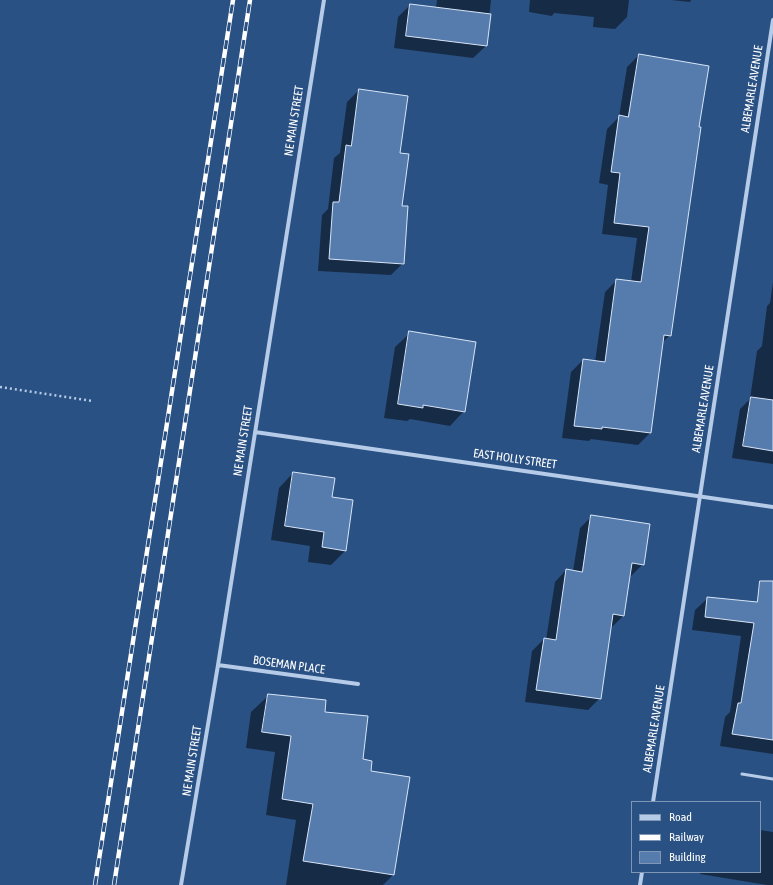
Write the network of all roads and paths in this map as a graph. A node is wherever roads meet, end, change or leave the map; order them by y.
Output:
1 (324, 0) edge
2 (773, 20) edge
3 (0, 387) edge
4 (92, 401) dead end
5 (255, 432) junction
6 (700, 496) junction
7 (773, 507) edge
8 (218, 665) junction
9 (358, 684) dead end
10 (742, 774) dead end
11 (773, 779) edge
12 (652, 801) edge
13 (642, 873) edge
14 (181, 885) edge
15 (640, 885) edge

1 - 5 street, NE MAIN STREET
2 - 6 street, ALBEMARLE AVENUE
3 - 4 path
5 - 6 street, EAST HOLLY STREET
5 - 8 street, NE MAIN STREET
6 - 7 street, EAST HOLLY STREET
6 - 12 street, ALBEMARLE AVENUE
8 - 9 street, BOSEMAN PLACE
8 - 14 street, NE MAIN STREET
10 - 11 lane
13 - 15 street

